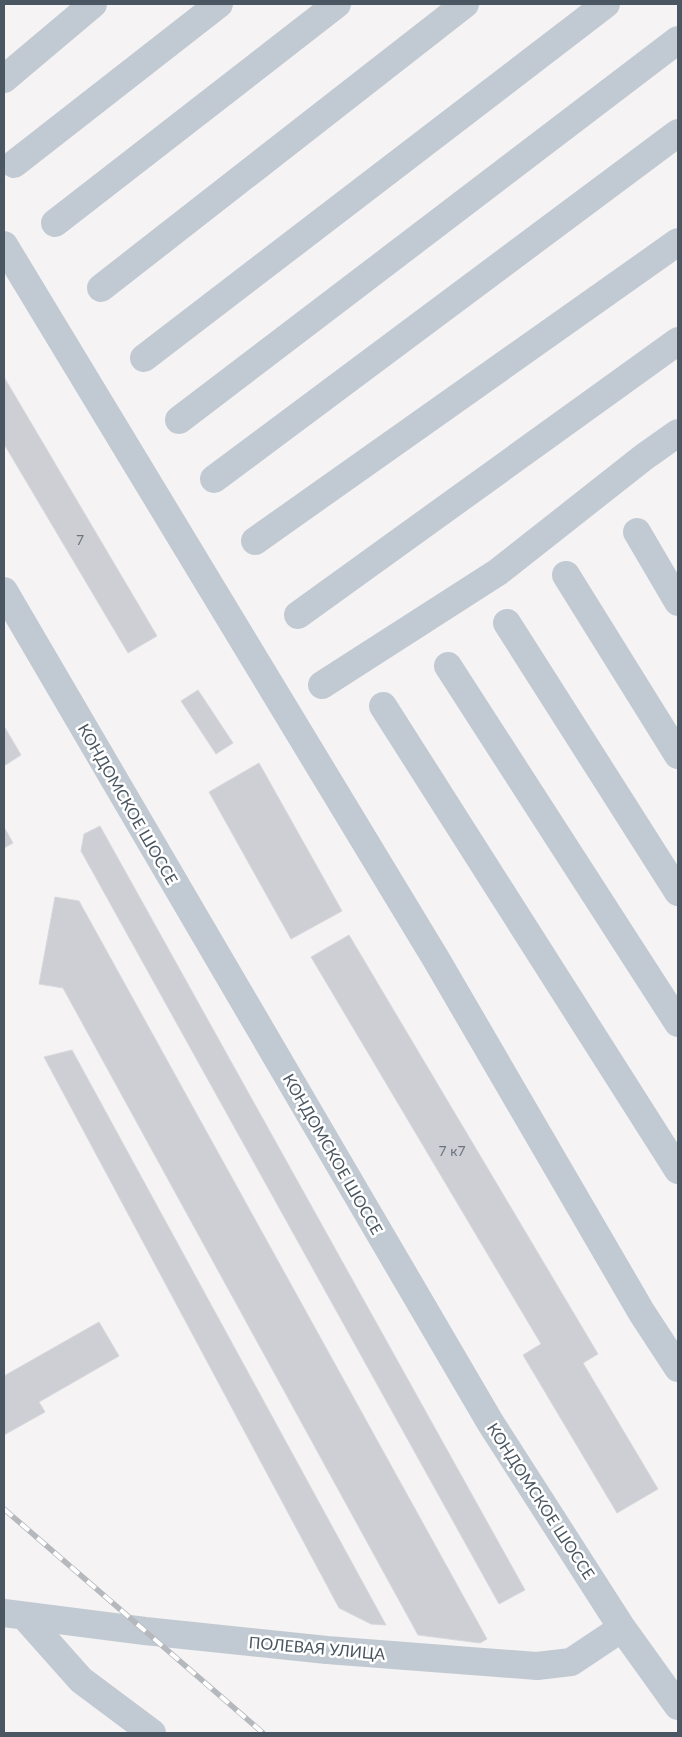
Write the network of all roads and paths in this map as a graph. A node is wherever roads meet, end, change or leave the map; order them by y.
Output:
1 (93, 4) edge
2 (219, 4) edge
3 (337, 4) edge
4 (465, 4) edge
5 (606, 4) edge
6 (678, 40) edge
7 (4, 79) edge
8 (678, 133) edge
9 (14, 164) dead end
10 (55, 223) dead end
11 (678, 242) edge
12 (4, 245) edge
13 (101, 288) dead end
14 (678, 341) edge
15 (144, 358) dead end
16 (179, 420) dead end
17 (678, 433) edge
18 (214, 479) dead end
19 (637, 532) dead end
20 (255, 542) dead end
21 (566, 576) dead end
22 (4, 591) edge
23 (678, 602) edge
24 (298, 615) dead end
25 (506, 623) dead end
26 (448, 666) dead end
27 (322, 685) dead end
28 (383, 706) dead end
29 (678, 755) edge
30 (678, 892) edge
31 (678, 1023) edge
32 (678, 1170) edge
33 (678, 1368) edge
34 (15, 1615) edge
35 (622, 1628) junction
36 (676, 1698) edge
37 (152, 1733) edge

1 - 7 street
2 - 9 street
3 - 10 street
4 - 13 street
5 - 15 street
6 - 16 street
8 - 18 street
11 - 20 street
12 - 33 street
14 - 24 street
17 - 27 street
19 - 23 street
21 - 29 street
22 - 35 street, КОНДОМСКОЕ ШОССЕ
25 - 30 street
26 - 31 street
28 - 32 street
34 - 35 street, ПОЛЕВАЯ УЛИЦА
34 - 37 street
35 - 36 street, КОНДОМСКОЕ ШОССЕ

